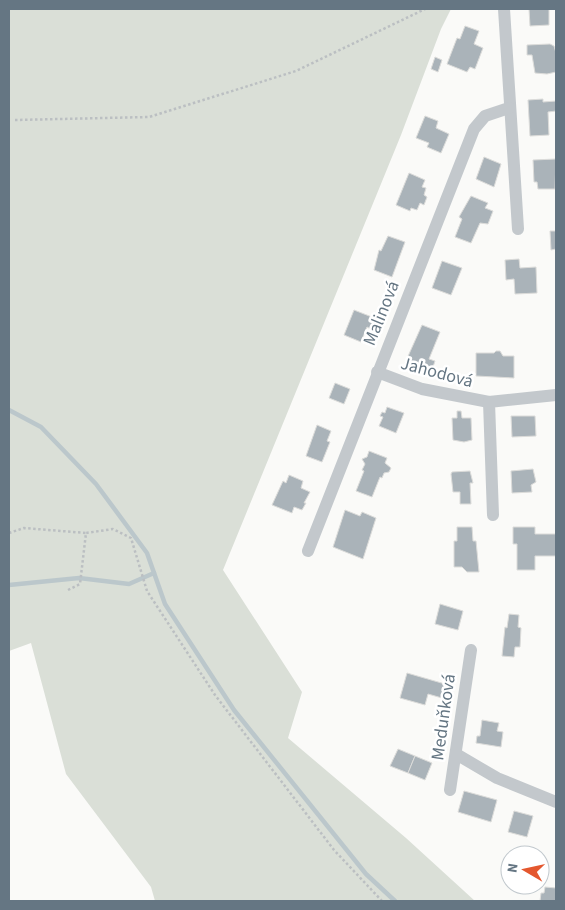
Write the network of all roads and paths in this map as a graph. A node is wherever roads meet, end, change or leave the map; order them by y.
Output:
1 (425, 9) edge
2 (504, 9) edge
3 (509, 108) junction
4 (15, 120) dead end
5 (518, 229) dead end
6 (376, 372) junction
7 (556, 396) edge
8 (490, 402) junction
9 (493, 515) dead end
10 (9, 533) edge
11 (86, 533) junction
12 (308, 550) dead end
13 (68, 590) dead end
14 (471, 650) dead end
15 (456, 754) junction
16 (450, 790) dead end
17 (556, 802) edge
18 (382, 901) edge

1 - 4 path
2 - 3 street
3 - 5 street
3 - 6 street, Malinová
6 - 8 street, Jahodová
6 - 12 street, Malinová
7 - 8 street, Jahodová
8 - 9 street, Jahodová
10 - 11 path
11 - 13 path
11 - 18 path
14 - 15 street, Meduňková
15 - 16 street, Meduňková
15 - 17 street

